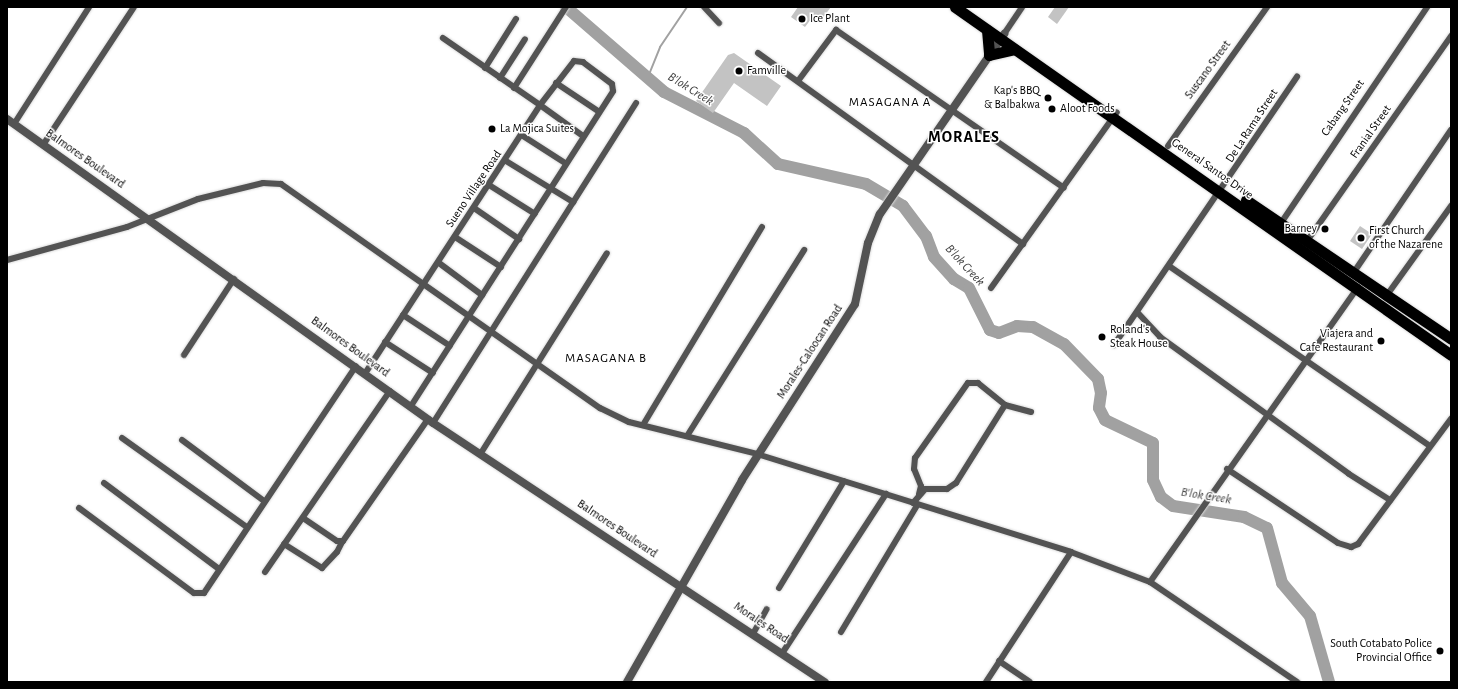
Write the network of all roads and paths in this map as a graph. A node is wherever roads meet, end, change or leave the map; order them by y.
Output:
1 (89, 7) edge
2 (134, 7) edge
3 (566, 7) edge
4 (704, 7) edge
5 (954, 7) edge
6 (966, 7) edge
7 (1022, 7) edge
8 (1267, 7) edge
9 (1426, 7) edge
10 (516, 19) dead end
11 (719, 23) dead end
12 (987, 30) junction
13 (1451, 36) edge
14 (1002, 37) junction
15 (443, 38) dead end
16 (525, 39) dead end
17 (1014, 49) junction
18 (758, 53) dead end
19 (989, 55) junction
20 (485, 68) junction
21 (1297, 77) dead end
22 (500, 78) junction
23 (798, 81) junction
24 (556, 83) junction
25 (514, 88) junction
26 (636, 103) dead end
27 (540, 106) junction
28 (950, 109) junction
29 (598, 111) junction
30 (1115, 115) junction
31 (10, 122) edge
32 (1451, 130) edge
33 (523, 136) junction
34 (584, 136) junction
35 (43, 145) junction
36 (1168, 146) junction
37 (506, 161) junction
38 (565, 163) junction
39 (912, 165) junction
40 (489, 185) junction
41 (1064, 188) junction
42 (550, 189) junction
43 (1224, 189) junction
44 (573, 202) junction
45 (1451, 206) edge
46 (474, 208) junction
47 (535, 214) junction
48 (148, 218) junction
49 (1281, 223) junction
50 (762, 227) dead end
51 (455, 237) junction
52 (519, 239) junction
53 (1308, 241) junction
54 (1023, 244) junction
55 (804, 250) dead end
56 (607, 253) dead end
57 (7, 260) edge
58 (438, 263) junction
59 (501, 266) junction
60 (1170, 266) junction
61 (1354, 272) junction
62 (234, 279) junction
63 (1361, 283) junction
64 (423, 284) junction
65 (991, 288) dead end
66 (482, 295) junction
67 (1387, 295) junction
68 (1137, 312) junction
69 (403, 315) junction
70 (467, 318) junction
71 (491, 331) junction
72 (1451, 339) edge
73 (385, 342) junction
74 (1114, 345) dead end
75 (450, 346) junction
76 (184, 355) dead end
77 (1451, 355) edge
78 (1304, 360) junction
79 (538, 364) junction
80 (356, 366) junction
81 (366, 372) junction
82 (433, 373) junction
83 (390, 391) junction
84 (1005, 405) junction
85 (411, 406) junction
86 (1031, 412) dead end
87 (1264, 415) junction
88 (1451, 419) edge
89 (431, 421) junction
90 (643, 425) junction
91 (687, 436) junction
92 (122, 438) dead end
93 (182, 440) dead end
94 (1430, 446) junction
95 (481, 453) junction
96 (758, 454) junction
97 (1227, 469) junction
98 (844, 481) junction
99 (104, 483) dead end
100 (886, 494) junction
101 (919, 494) junction
102 (1390, 500) junction
103 (264, 501) junction
104 (916, 504) junction
105 (79, 508) dead end
106 (303, 518) junction
107 (247, 527) junction
108 (342, 542) junction
109 (284, 544) junction
110 (1071, 552) junction
111 (219, 569) junction
112 (265, 572) dead end
113 (1150, 582) junction
114 (683, 587) junction
115 (779, 588) dead end
116 (767, 609) dead end
117 (754, 632) junction
118 (841, 632) dead end
119 (783, 652) junction
120 (999, 661) junction
121 (627, 682) edge
122 (825, 682) edge
123 (986, 682) edge
124 (1030, 682) edge
125 (1297, 682) edge

1 - 31 street
2 - 35 street
3 - 25 street
4 - 11 street
5 - 12 highway, General Santos Drive
6 - 14 highway, General Santos Drive
7 - 14 street
8 - 36 street, Suscano Street
9 - 49 street, Cabang Street
10 - 20 street
12 - 14 highway, General Santos Drive
12 - 19 highway
13 - 53 street, Franial Street
14 - 17 highway, General Santos Drive
14 - 19 street, Morales-Caloocan Road
14 - 30 highway, General Santos Drive
15 - 20 street
16 - 22 street
17 - 19 highway
17 - 30 highway, General Santos Drive
18 - 23 street
19 - 28 street, Morales-Caloocan Road
20 - 22 street
21 - 43 street, De La Rama Street
22 - 25 street
23 - 28 street
23 - 39 street
24 - 27 street, Sueno Village Road
24 - 29 street
24 - 29 street, Sueno Village Road
25 - 27 street
26 - 44 street
27 - 33 street, Sueno Village Road
27 - 34 street
28 - 39 street, Morales-Caloocan Road
28 - 41 street
29 - 34 street
30 - 36 highway, General Santos Drive
30 - 41 street
30 - 43 highway, General Santos Drive
31 - 35 street, Balmores Boulevard
32 - 61 street
33 - 37 street, Sueno Village Road
33 - 38 street
34 - 38 street
35 - 48 street, Balmores Boulevard
36 - 43 highway, General Santos Drive
37 - 40 street, Sueno Village Road
37 - 42 street
38 - 42 street
39 - 54 street
39 - 96 street, Morales-Caloocan Road
40 - 46 street, Sueno Village Road
40 - 47 street
41 - 54 street
42 - 44 street
42 - 47 street
43 - 49 highway, General Santos Drive
43 - 60 street, De La Rama Street
43 - 63 highway, General Santos Drive
44 - 71 street
45 - 67 street
46 - 51 street, Sueno Village Road
46 - 52 street
47 - 52 street
48 - 57 street
48 - 62 street, Balmores Boulevard
48 - 64 street
49 - 53 highway, General Santos Drive
50 - 90 street
51 - 58 street, Sueno Village Road
51 - 59 street
52 - 59 street
53 - 61 highway, General Santos Drive
54 - 65 street
55 - 91 street
56 - 79 street
58 - 64 street, Sueno Village Road
58 - 66 street
59 - 66 street
60 - 68 street, De La Rama Street
60 - 78 street
61 - 63 highway, General Santos Drive
62 - 76 street
62 - 80 street, Balmores Boulevard
63 - 67 highway, General Santos Drive
63 - 77 highway, General Santos Drive
63 - 78 street
64 - 69 street, Sueno Village Road
64 - 70 street
66 - 70 street
67 - 72 highway, General Santos Drive
68 - 74 street, De La Rama Street
68 - 87 street
69 - 73 street, Sueno Village Road
69 - 75 street
70 - 71 street
70 - 75 street
71 - 79 street
71 - 89 street
73 - 81 street, Sueno Village Road
73 - 82 street
75 - 82 street
78 - 87 street
78 - 94 street
79 - 90 street
79 - 95 street
80 - 81 street, Balmores Boulevard
80 - 103 street
81 - 83 street, Balmores Boulevard
82 - 85 street
83 - 85 street, Balmores Boulevard
83 - 106 street
84 - 86 street
84 - 101 street
84 - 101 street
85 - 89 street, Balmores Boulevard
87 - 97 street
87 - 102 street
88 - 94 street
89 - 95 street, Balmores Boulevard
89 - 108 street
90 - 91 street
91 - 96 street
92 - 107 street
93 - 103 street
94 - 102 street
95 - 114 street, Balmores Boulevard
96 - 98 street
96 - 114 street, Morales-Caloocan Road
97 - 102 street
97 - 113 street
98 - 100 street
98 - 115 street
99 - 111 street
100 - 104 street
100 - 119 street
101 - 104 street
103 - 107 street
104 - 110 street
104 - 118 street
105 - 111 street
106 - 108 street
106 - 109 street
107 - 111 street
108 - 109 street
109 - 112 street
110 - 113 street
110 - 120 street
113 - 125 street
114 - 117 street, Morales Road
114 - 121 street, Morales-Caloocan Road
116 - 117 street
117 - 119 street, Morales Road
119 - 122 street, Morales Road
120 - 123 street
120 - 124 street

